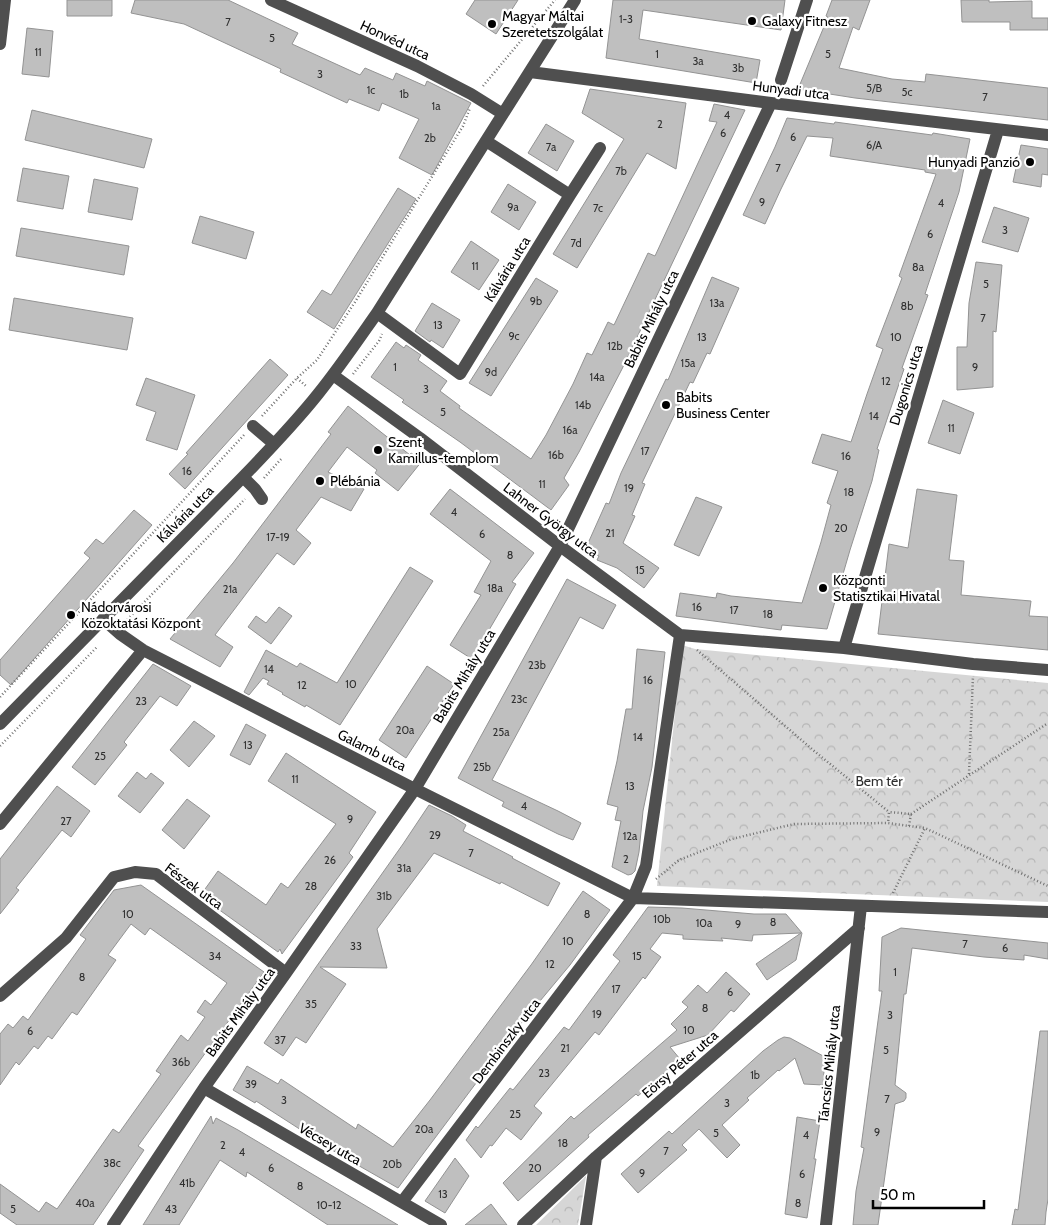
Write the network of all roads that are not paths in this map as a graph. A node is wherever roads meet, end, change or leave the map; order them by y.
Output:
1 (271, 0) edge
2 (575, 0) edge
3 (807, 0) edge
4 (3, 5) edge
5 (0, 44) edge
6 (530, 72) junction
7 (781, 80) dead end
8 (772, 102) junction
9 (503, 114) junction
10 (998, 130) junction
11 (1048, 135) edge
12 (486, 140) junction
13 (600, 148) dead end
14 (570, 195) junction
15 (377, 313) junction
16 (333, 375) junction
17 (253, 426) road end
18 (274, 444) junction
19 (243, 476) junction
20 (262, 500) dead end
21 (560, 546) junction
22 (103, 619) junction
23 (680, 635) junction
24 (844, 648) junction
25 (143, 650) junction
26 (1048, 670) edge
27 (0, 724) edge
28 (415, 789) junction
29 (0, 824) edge
30 (633, 898) junction
31 (861, 906) junction
32 (1048, 912) edge
33 (859, 928) junction
34 (286, 973) junction
35 (0, 996) edge
36 (204, 1088) junction
37 (596, 1158) junction
38 (402, 1202) junction
39 (113, 1225) edge
40 (441, 1225) edge
41 (523, 1225) edge
42 (586, 1225) edge
43 (826, 1225) edge

1 - 9 street, Honvéd utca
2 - 6 street, Kálvária utca
3 - 7 street
4 - 5 street
6 - 8 street, Hunyadi utca
6 - 9 street, Kálvária utca
8 - 10 street, Hunyadi utca
8 - 21 street, Babits Mihály utca
9 - 12 street, Kálvária utca
10 - 11 street, Hunyadi utca
10 - 24 street, Dugonics utca
12 - 14 street
12 - 15 street, Kálvária utca
13 - 14 street, Kálvária utca
14 - 15 street, Kálvária utca
15 - 16 street, Kálvária utca
16 - 18 street, Kálvária utca
16 - 21 street, Lahner György utca
17 - 18 street
18 - 19 street, Kálvária utca
19 - 20 street
19 - 22 street, Kálvária utca
21 - 23 street, Lahner György utca
21 - 28 street, Babits Mihály utca
22 - 25 street, Galamb utca
22 - 27 street, Kálvária utca
23 - 24 street
23 - 30 street
24 - 26 street
25 - 28 street, Galamb utca
25 - 29 street
28 - 30 street, Galamb utca
28 - 34 street, Babits Mihály utca
30 - 31 street
30 - 38 street, Dembinszky utca
31 - 32 street
31 - 33 street, Táncsics Mihály utca
33 - 37 street, Eörsy Péter utca
33 - 43 street, Táncsics Mihály utca
34 - 35 street, Fészek utca
34 - 36 street, Babits Mihály utca
36 - 38 street, Vécsey utca
36 - 39 street, Babits Mihály utca
37 - 41 street, Eörsy Péter utca
37 - 42 street
38 - 40 street, Vécsey utca

